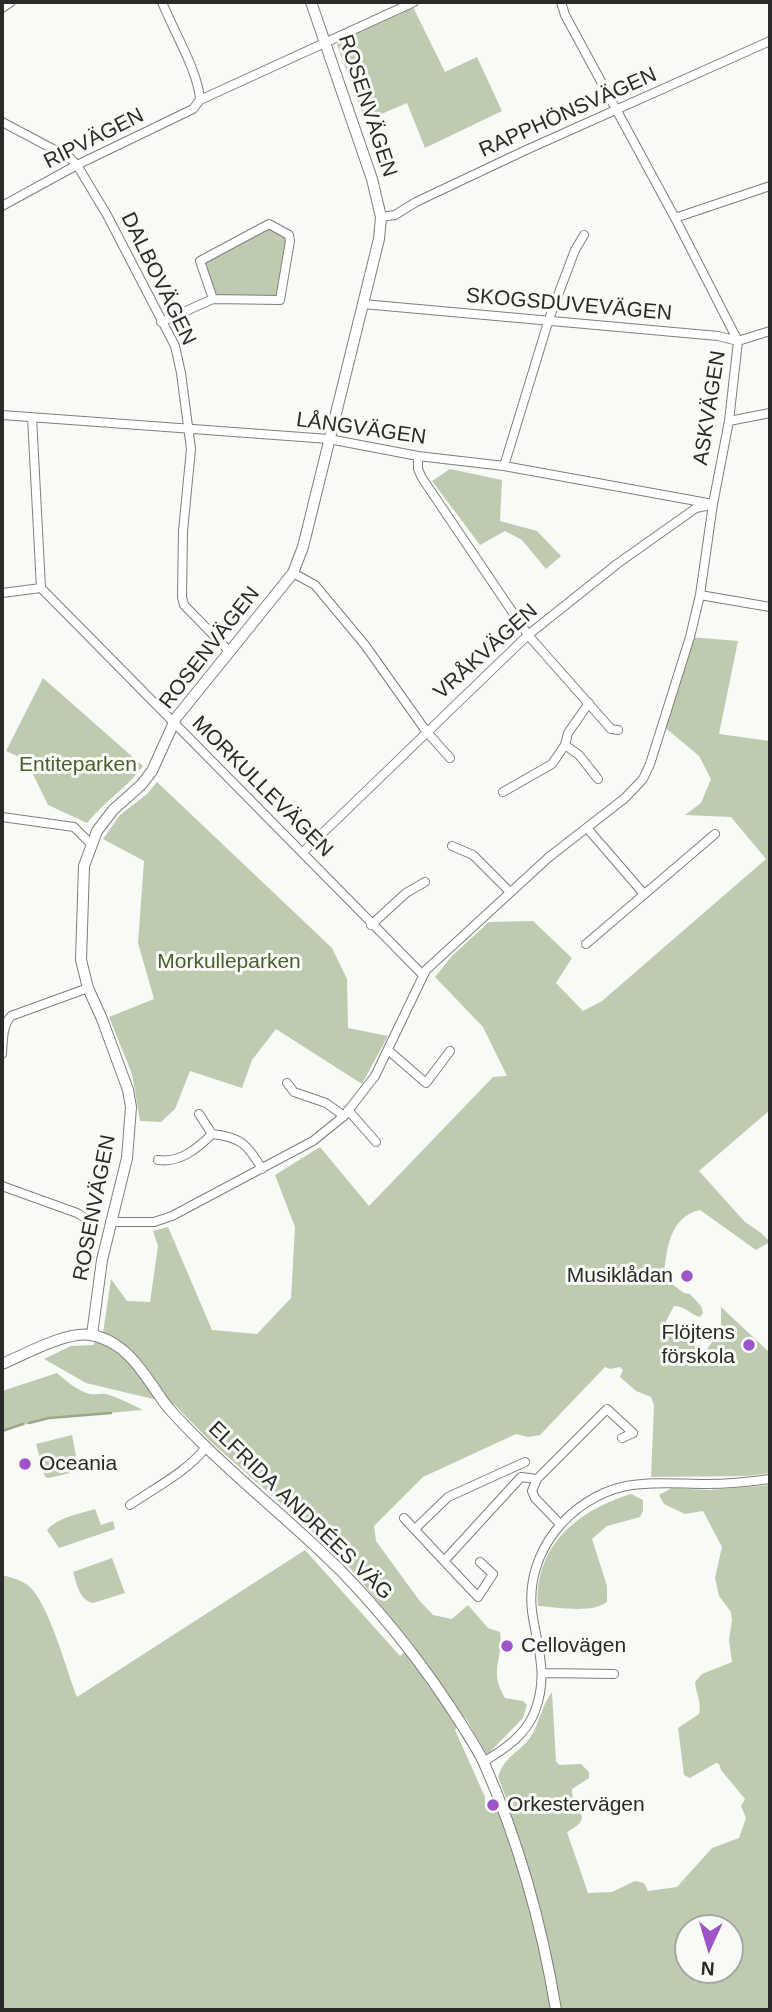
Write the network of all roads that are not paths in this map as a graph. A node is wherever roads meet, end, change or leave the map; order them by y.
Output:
1 (11, 2) edge
2 (162, 2) edge
3 (312, 2) edge
4 (414, 2) edge
5 (561, 2) edge
6 (2, 8) edge
7 (770, 41) edge
8 (326, 42) junction
9 (200, 100) junction
10 (615, 110) junction
11 (2, 122) edge
12 (77, 165) junction
13 (770, 186) edge
14 (2, 206) edge
15 (381, 217) junction
16 (675, 218) junction
17 (584, 235) dead end
18 (213, 299) junction
19 (363, 304) junction
20 (549, 319) junction
21 (161, 322) junction
22 (770, 331) edge
23 (738, 341) junction
24 (770, 413) edge
25 (2, 415) edge
26 (32, 417) junction
27 (729, 421) junction
28 (189, 430) junction
29 (329, 439) junction
30 (418, 456) junction
31 (504, 466) junction
32 (713, 504) junction
33 (293, 573) junction
34 (41, 588) junction
35 (2, 593) edge
36 (700, 595) junction
37 (770, 607) edge
38 (528, 635) junction
39 (229, 651) junction
40 (589, 703) junction
41 (174, 724) junction
42 (618, 730) dead end
43 (426, 731) junction
44 (565, 745) junction
45 (450, 758) dead end
46 (598, 779) dead end
47 (503, 792) dead end
48 (2, 817) edge
49 (587, 828) junction
50 (715, 834) dead end
51 (91, 844) junction
52 (452, 846) dead end
53 (303, 852) junction
54 (425, 882) dead end
55 (510, 892) junction
56 (644, 894) junction
57 (371, 925) junction
58 (586, 944) dead end
59 (422, 974) junction
60 (88, 988) junction
61 (388, 1050) junction
62 (450, 1051) dead end
63 (2, 1054) edge
64 (287, 1083) dead end
65 (346, 1113) junction
66 (199, 1114) dead end
67 (212, 1134) junction
68 (376, 1142) dead end
69 (158, 1160) dead end
70 (262, 1170) junction
71 (2, 1186) edge
72 (110, 1222) junction
73 (91, 1224) dead end
74 (92, 1335) junction
75 (2, 1364) edge
76 (622, 1437) dead end
77 (206, 1447) junction
78 (525, 1462) dead end
79 (537, 1479) junction
80 (770, 1479) edge
81 (130, 1505) dead end
82 (404, 1518) dead end
83 (560, 1524) junction
84 (416, 1528) junction
85 (444, 1561) junction
86 (480, 1562) dead end
87 (543, 1673) junction
88 (614, 1674) dead end
89 (483, 1762) junction
90 (556, 2010) edge

1 - 6 street
2 - 9 street
3 - 8 street, ROSENVÄGEN
4 - 8 street, RIPVÄGEN
5 - 10 street, ASKVÄGEN
7 - 10 street, RAPPHÖNSVÄGEN
8 - 9 street, RIPVÄGEN
8 - 15 street, ROSENVÄGEN
9 - 12 street, RIPVÄGEN
10 - 15 street, RAPPHÖNSVÄGEN
10 - 16 street, ASKVÄGEN
11 - 12 street, DALBOVÄGEN
12 - 14 street, RIPVÄGEN
12 - 21 street, DALBOVÄGEN
13 - 16 street
15 - 19 street, ROSENVÄGEN
16 - 23 street, ASKVÄGEN
17 - 20 street
18 - 18 street
18 - 21 street
19 - 20 street, SKOGSDUVEVÄGEN
19 - 29 street, ROSENVÄGEN
20 - 23 street, SKOGSDUVEVÄGEN
20 - 31 street
21 - 28 street, DALBOVÄGEN
22 - 23 street, SKOGSDUVEVÄGEN
23 - 27 street, ASKVÄGEN
24 - 27 street
25 - 26 street, LÅNGVÄGEN
26 - 28 street, LÅNGVÄGEN
26 - 34 street
27 - 32 street, ASKVÄGEN
28 - 29 street, LÅNGVÄGEN
28 - 39 street, DALBOVÄGEN
29 - 30 street, LÅNGVÄGEN
29 - 33 street, ROSENVÄGEN
30 - 31 street, LÅNGVÄGEN
30 - 38 street
31 - 32 street, LÅNGVÄGEN
32 - 36 street, ASKVÄGEN
32 - 38 street, VRÅKVÄGEN
33 - 39 street, ROSENVÄGEN
33 - 43 street
34 - 35 street
34 - 41 street, MORKULLEVÄGEN
36 - 37 street
36 - 49 street, ASKVÄGEN
38 - 40 street
38 - 43 street, VRÅKVÄGEN
39 - 41 street, ROSENVÄGEN
40 - 42 street
40 - 44 street
41 - 51 street, ROSENVÄGEN
41 - 53 street, MORKULLEVÄGEN
43 - 45 street
43 - 53 street, VRÅKVÄGEN
44 - 46 street
44 - 47 street
48 - 51 street
49 - 55 street, ASKVÄGEN
49 - 56 street
50 - 56 street
51 - 60 street, ROSENVÄGEN
52 - 55 street
53 - 57 street, MORKULLEVÄGEN
54 - 57 street
55 - 59 street, ASKVÄGEN
56 - 58 street
57 - 59 street, MORKULLEVÄGEN
59 - 61 street
60 - 63 street
60 - 72 street, ROSENVÄGEN
61 - 62 street
61 - 65 street
64 - 65 street
65 - 68 street
65 - 70 street
66 - 67 street
67 - 69 street
67 - 70 street
70 - 72 street
71 - 73 street
72 - 74 street, ROSENVÄGEN
74 - 75 street
74 - 77 street, ELFRIDA ANDRÉES VÄG
76 - 79 street
77 - 81 street
77 - 89 street, ELFRIDA ANDRÉES VÄG
78 - 84 street
79 - 83 street
79 - 85 street
80 - 83 street
82 - 84 street
83 - 87 street
84 - 85 street
85 - 86 street
87 - 88 street
87 - 89 street
89 - 90 street, ELFRIDA ANDRÉES VÄG

